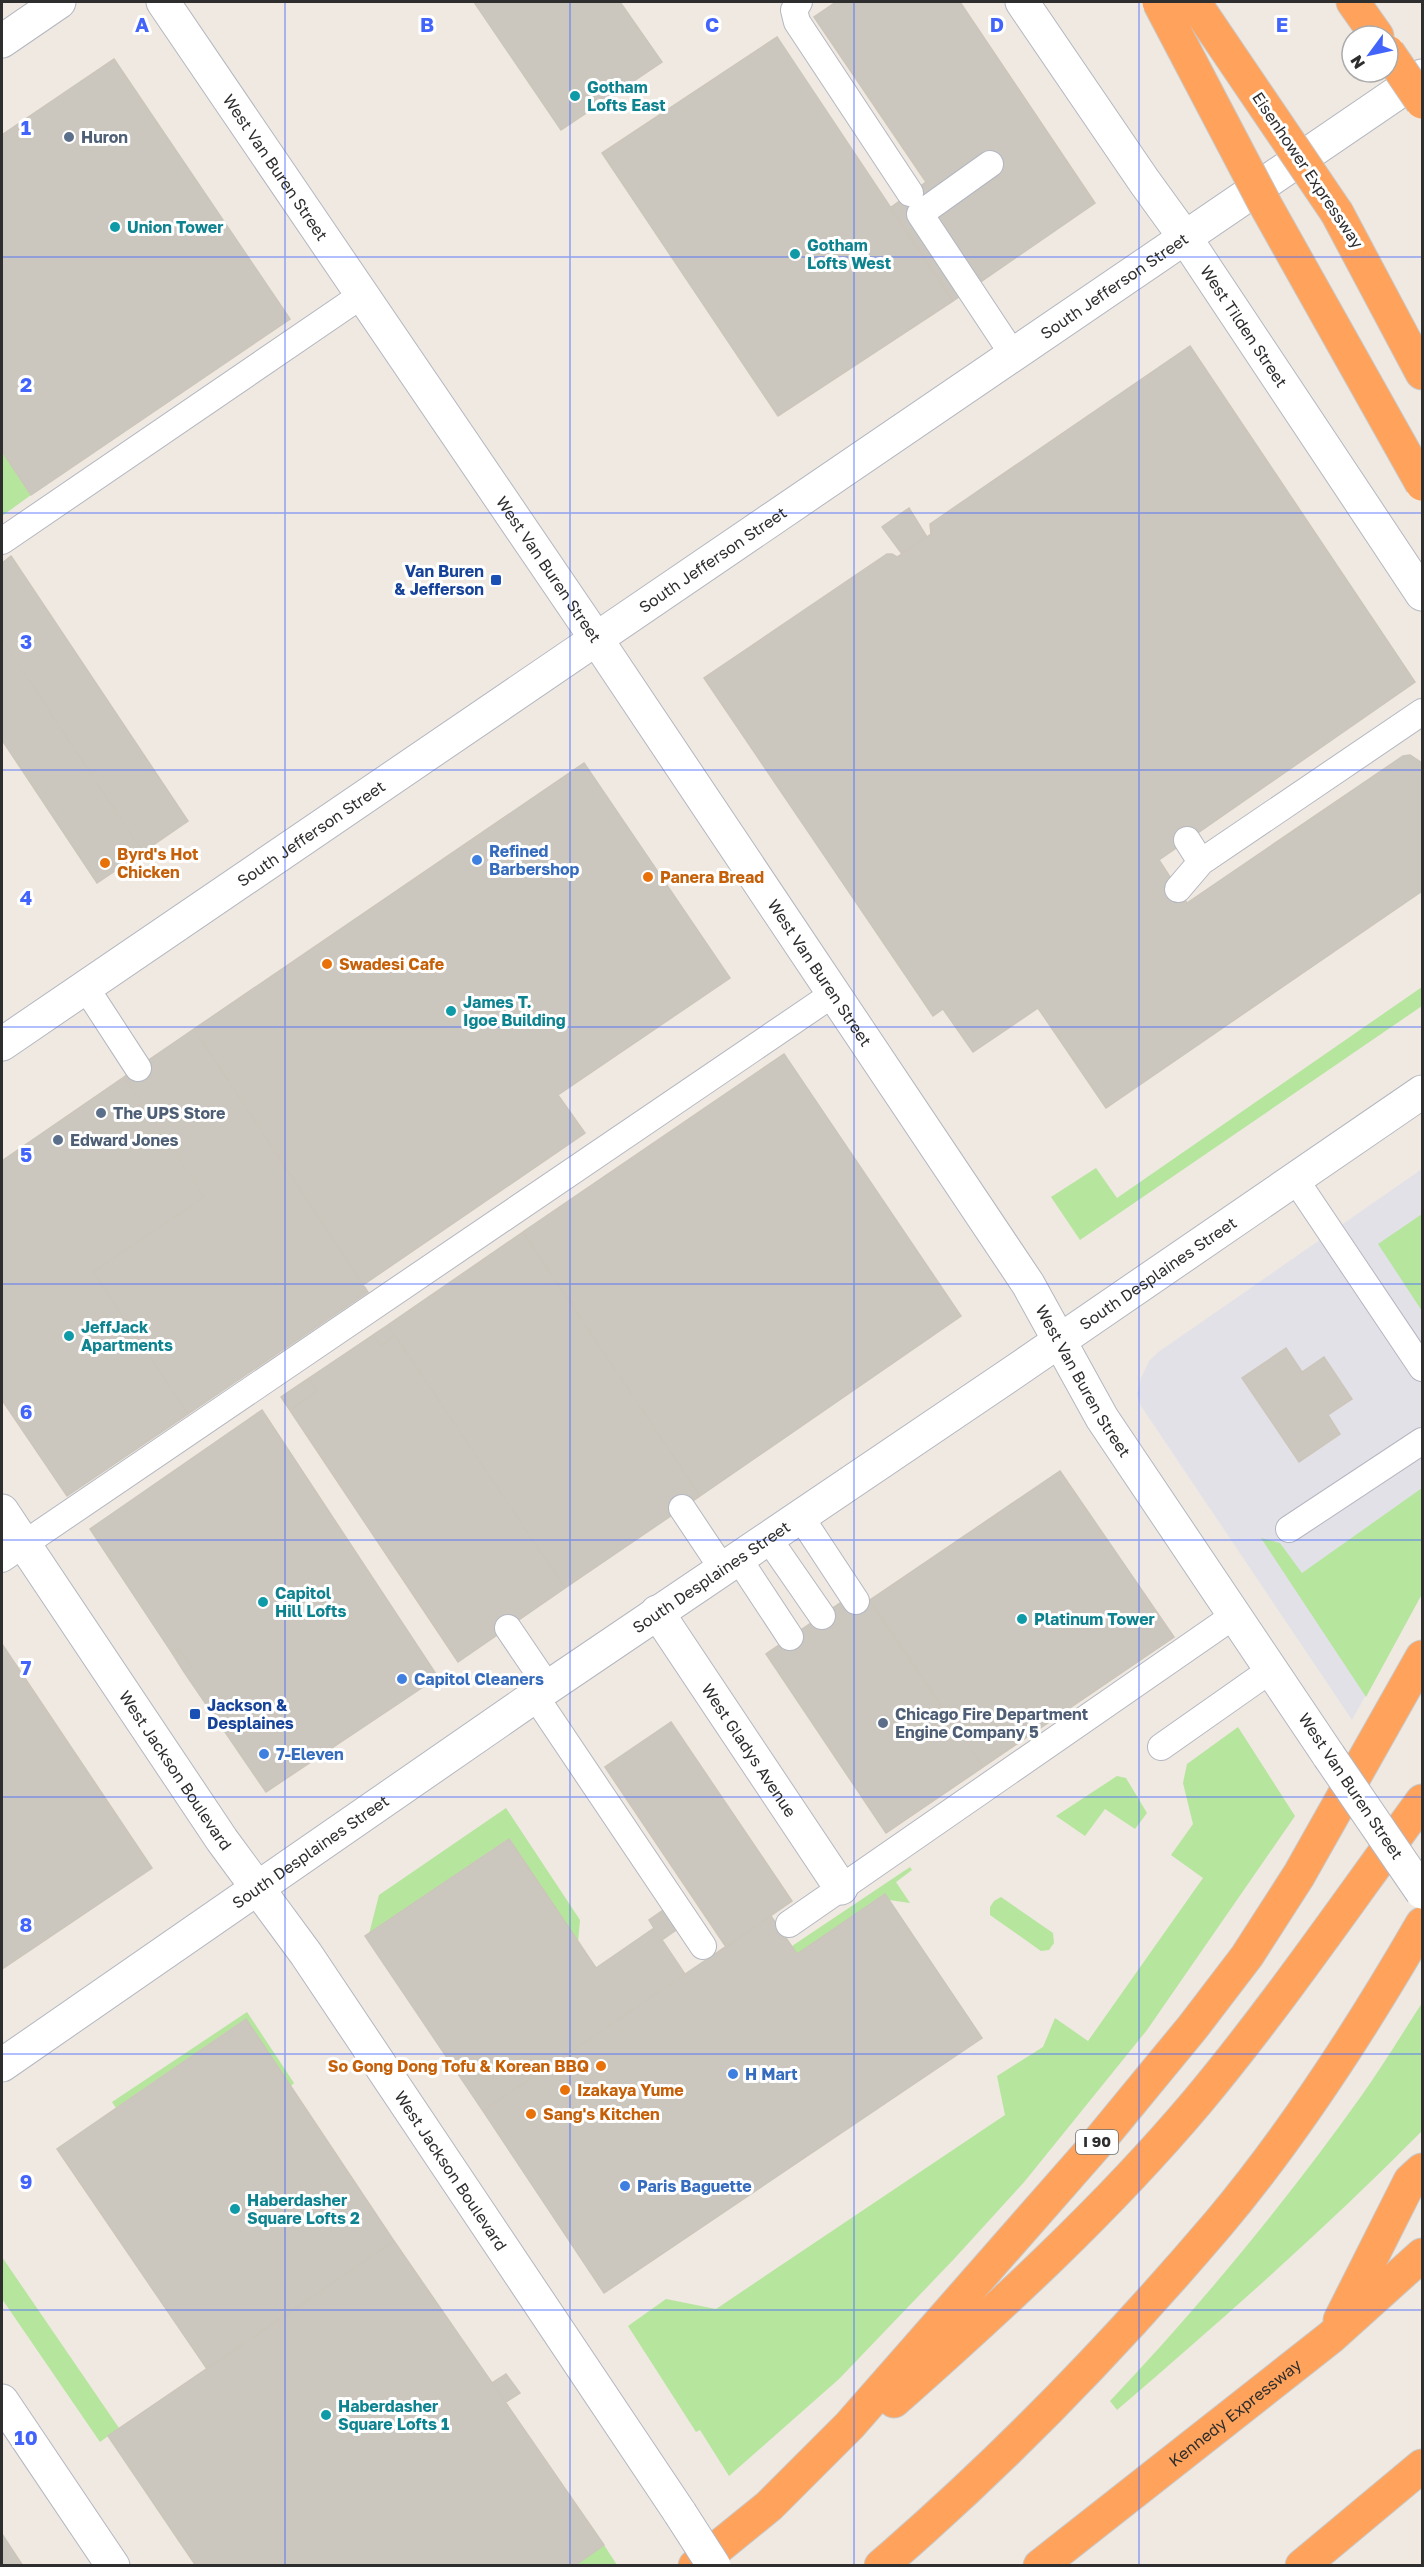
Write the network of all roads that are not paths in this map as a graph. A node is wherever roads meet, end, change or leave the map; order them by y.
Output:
1 (59, 2) edge
2 (163, 2) edge
3 (799, 2) edge
4 (1022, 2) edge
5 (1160, 2) edge
6 (1194, 2) edge
7 (1353, 2) edge
8 (1369, 24) edge
9 (2, 41) edge
10 (1400, 70) edge
11 (1422, 76) edge
12 (1422, 102) edge
13 (990, 164) dead end
14 (910, 193) dead end
15 (1336, 213) junction
16 (1186, 239) junction
17 (362, 295) junction
18 (1422, 338) edge
19 (1014, 356) junction
20 (1422, 373) edge
21 (1422, 484) edge
22 (2, 541) edge
23 (1422, 594) edge
24 (597, 640) junction
25 (1422, 712) edge
26 (1187, 840) dead end
27 (1201, 862) junction
28 (1178, 889) dead end
29 (86, 988) junction
30 (833, 994) junction
31 (2, 1044) edge
32 (138, 1068) dead end
33 (1422, 1092) edge
34 (1295, 1179) junction
35 (1059, 1341) junction
36 (1422, 1368) edge
37 (1422, 1441) edge
38 (682, 1508) dead end
39 (2, 1511) edge
40 (800, 1516) junction
41 (1289, 1529) dead end
42 (768, 1538) junction
43 (13, 1552) edge
44 (730, 1563) junction
45 (856, 1601) dead end
46 (657, 1612) junction
47 (1235, 1615) junction
48 (822, 1616) dead end
49 (508, 1628) dead end
50 (790, 1637) dead end
51 (1422, 1658) edge
52 (1272, 1669) junction
53 (542, 1691) junction
54 (1161, 1747) dead end
55 (1422, 1802) edge
56 (257, 1887) junction
57 (841, 1888) junction
58 (1422, 1892) edge
59 (789, 1924) dead end
60 (1422, 1924) edge
61 (703, 1946) dead end
62 (2, 2065) edge
63 (1422, 2169) edge
64 (1422, 2255) edge
65 (1331, 2337) junction
66 (2, 2401) edge
67 (1422, 2466) edge
68 (769, 2506) junction
69 (113, 2565) edge
70 (695, 2565) edge
71 (714, 2565) edge
72 (880, 2565) edge
73 (1040, 2565) edge
74 (1302, 2565) edge

1 - 9 main road
2 - 17 main road, West Van Buren Street
3 - 14 lane
4 - 16 main road, West Tilden Street
5 - 21 highway, bridge
6 - 15 highway, Eisenhower Expressway, bridge
7 - 8 highway
10 - 12 highway, bridge
11 - 16 main road, South Jefferson Street
13 - 19 lane
15 - 18 highway, Eisenhower Expressway
15 - 20 highway
16 - 19 main road, South Jefferson Street
16 - 23 main road, West Tilden Street
17 - 22 lane
17 - 24 main road, West Van Buren Street
19 - 24 main road, South Jefferson Street
24 - 29 main road, South Jefferson Street
24 - 30 main road, West Van Buren Street
25 - 27 lane
26 - 27 lane
27 - 28 lane
29 - 31 main road, South Jefferson Street
29 - 32 lane
30 - 35 main road, West Van Buren Street
30 - 43 lane
33 - 34 main road, South Desplaines Street
34 - 35 main road, South Desplaines Street
34 - 36 lane
35 - 40 main road, South Desplaines Street
35 - 47 main road, West Van Buren Street
37 - 41 lane
38 - 44 lane
39 - 43 main road, West Jackson Boulevard
40 - 42 main road, South Desplaines Street
40 - 45 lane
42 - 44 main road, South Desplaines Street
42 - 48 lane
43 - 56 main road, West Jackson Boulevard
44 - 46 main road, South Desplaines Street
44 - 50 lane
46 - 53 main road, South Desplaines Street
46 - 57 main road, West Gladys Avenue
47 - 52 main road, West Van Buren Street
47 - 57 lane
49 - 53 lane
51 - 68 highway, I 90
52 - 54 lane
52 - 58 main road, West Van Buren Street, bridge
53 - 56 main road, South Desplaines Street
53 - 61 lane
55 - 68 highway
56 - 62 main road, South Desplaines Street
56 - 71 main road, West Jackson Boulevard, bridge
57 - 59 lane
60 - 72 highway
63 - 65 highway
64 - 65 highway, Kennedy Expressway
65 - 73 highway, Kennedy Expressway
66 - 69 main road
67 - 74 highway
68 - 70 highway, I 90

